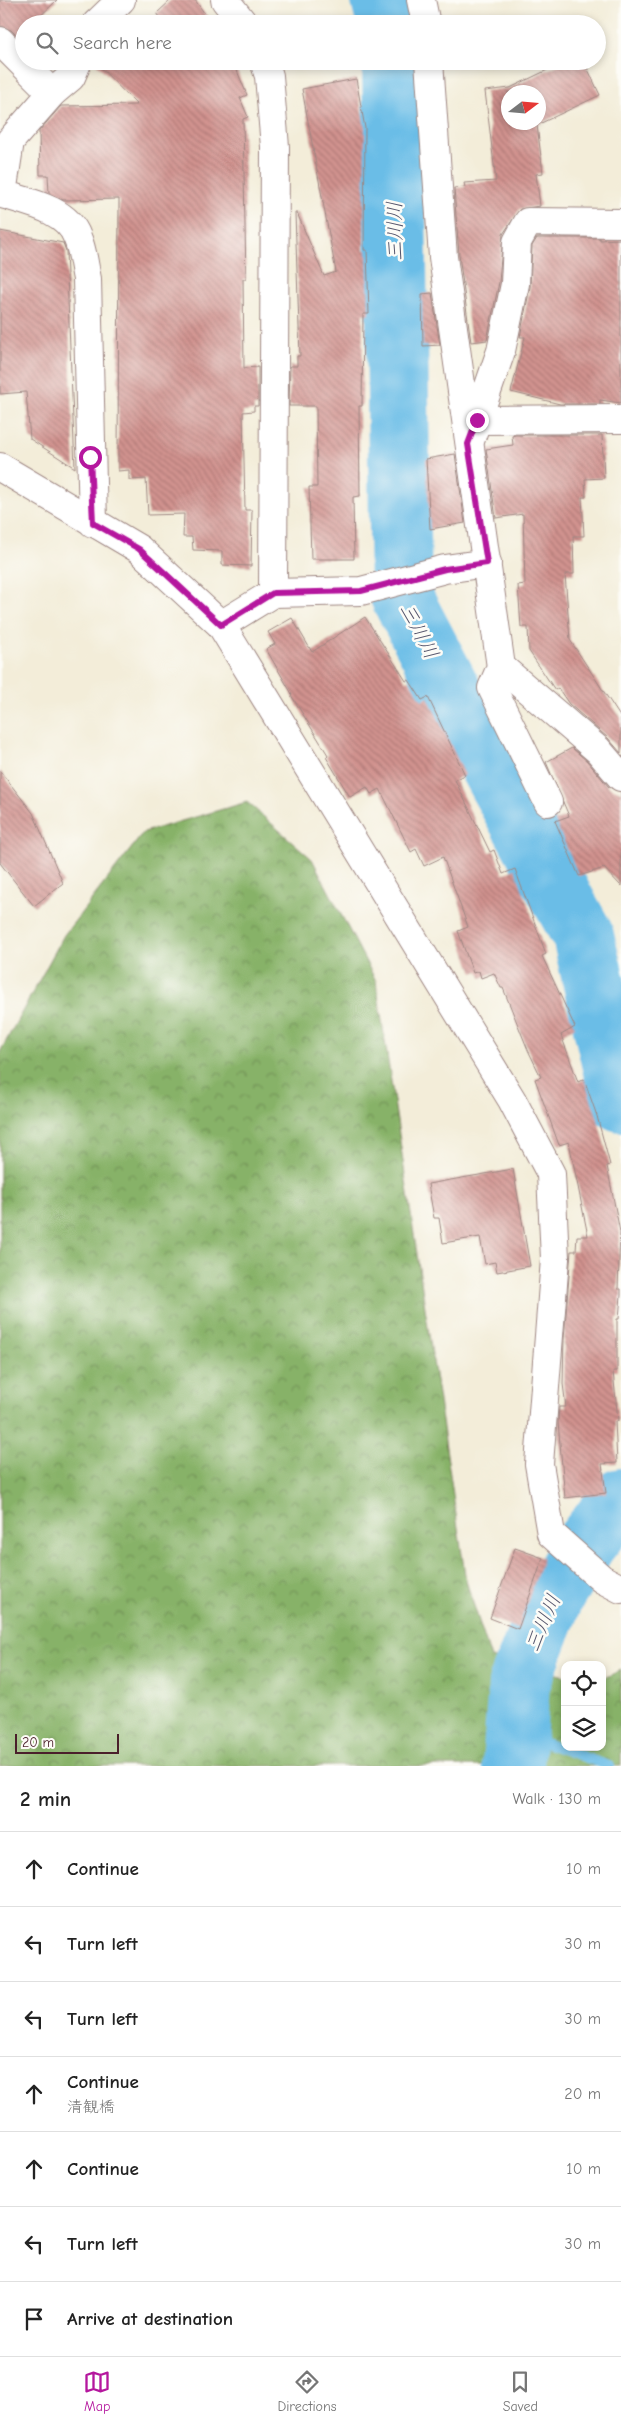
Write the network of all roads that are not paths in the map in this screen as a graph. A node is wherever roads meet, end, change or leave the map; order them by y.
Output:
1 (121, 0) edge
2 (225, 0) edge
3 (421, 0) edge
4 (105, 15) edge
5 (237, 15) edge
6 (424, 15) edge
7 (0, 41) edge
8 (15, 56) edge
9 (29, 70) edge
10 (74, 70) edge
11 (267, 70) edge
12 (430, 70) edge
13 (52, 93) junction
14 (621, 223) edge
15 (621, 419) edge
16 (472, 432) junction
17 (0, 467) edge
18 (93, 523) junction
19 (487, 563) junction
20 (273, 593) junction
21 (221, 625) junction
22 (501, 667) junction
23 (621, 777) edge
24 (548, 802) dead end
25 (611, 1584) edge

1 - 4 street
2 - 5 street
3 - 6 street
7 - 8 street
9 - 13 street
10 - 13 street
11 - 20 street
12 - 16 street
13 - 18 street
14 - 16 street
15 - 16 street
16 - 19 street
17 - 18 street
18 - 21 street
19 - 20 street
19 - 22 street
20 - 21 street
21 - 25 street
22 - 23 street
22 - 24 street

